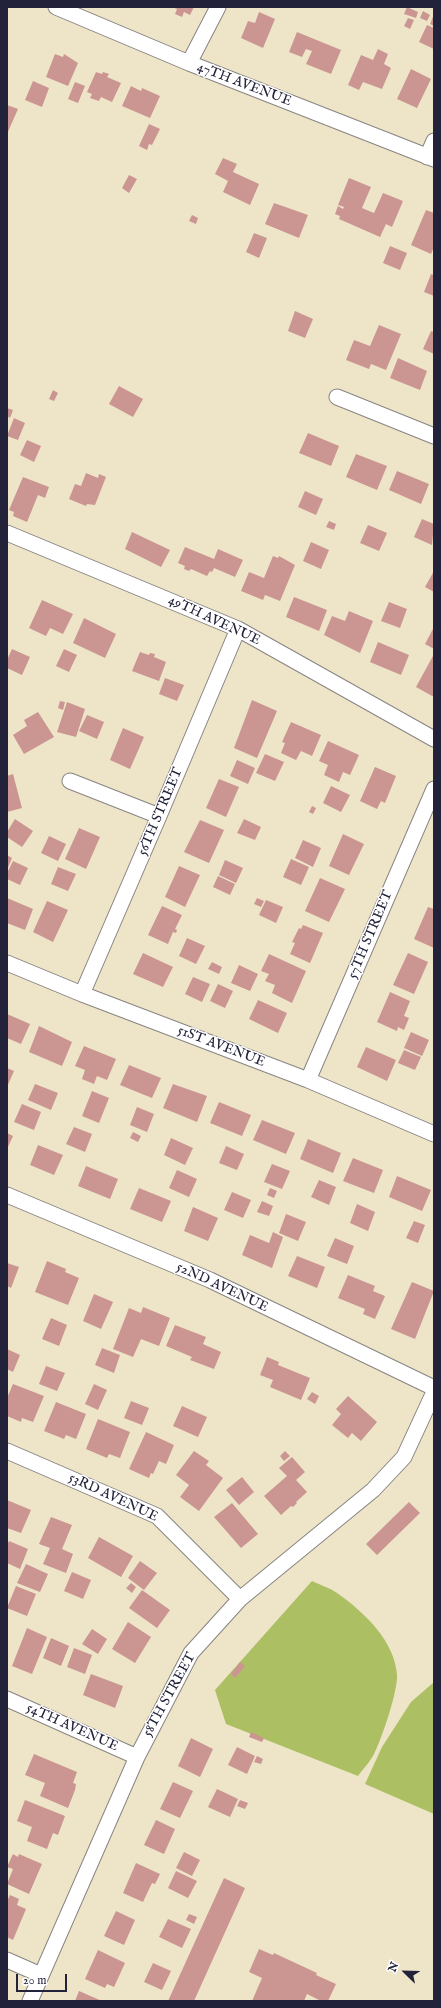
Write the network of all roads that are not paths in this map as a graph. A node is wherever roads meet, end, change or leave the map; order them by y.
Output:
1 (56, 7) edge
2 (218, 7) edge
3 (189, 64) junction
4 (434, 142) edge
5 (430, 158) edge
6 (337, 398) dead end
7 (434, 436) edge
8 (7, 533) edge
9 (238, 629) junction
10 (434, 739) edge
11 (70, 781) dead end
12 (434, 789) edge
13 (159, 816) junction
14 (7, 963) edge
15 (82, 994) junction
16 (308, 1080) junction
17 (434, 1134) edge
18 (7, 1195) edge
19 (434, 1388) edge
20 (434, 1392) edge
21 (7, 1451) edge
22 (240, 1599) junction
23 (7, 1699) edge
24 (137, 1757) junction
25 (7, 1960) edge
26 (41, 1974) junction
27 (30, 2001) edge

1 - 3 street, 47TH AVENUE
2 - 3 street
3 - 5 street, 47TH AVENUE
4 - 5 street
6 - 7 street
8 - 9 street, 49TH AVENUE
9 - 10 street, 49TH AVENUE
9 - 13 street, 56TH STREET
11 - 13 street
12 - 16 street, 57TH STREET
13 - 15 street, 56TH STREET
14 - 15 street, 51ST AVENUE
15 - 16 street, 51ST AVENUE
16 - 17 street, 51ST AVENUE
18 - 19 street, 52ND AVENUE
20 - 22 street, 58TH STREET
21 - 22 street, 53RD AVENUE
22 - 24 street, 58TH STREET
23 - 24 street, 54TH AVENUE
24 - 26 street, 58TH STREET
25 - 26 street
26 - 27 street, 58TH STREET

